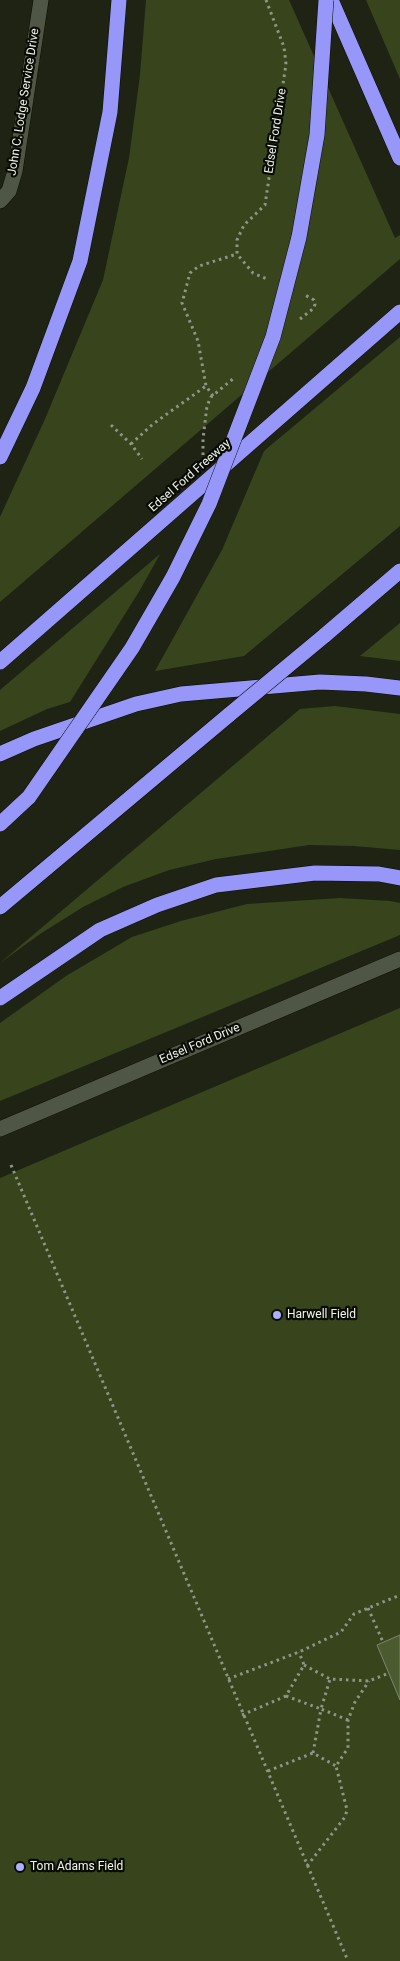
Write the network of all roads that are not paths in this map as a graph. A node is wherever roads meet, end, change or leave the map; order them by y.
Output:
1 (40, 0) edge
2 (119, 0) edge
3 (326, 0) edge
4 (331, 0) edge
5 (400, 158) edge
6 (0, 201) edge
7 (400, 312) edge
8 (0, 457) edge
9 (400, 572) edge
10 (0, 662) edge
11 (400, 688) edge
12 (0, 754) edge
13 (0, 824) edge
14 (400, 878) edge
15 (0, 907) edge
16 (400, 959) edge
17 (0, 998) edge
18 (0, 1128) edge

1 - 6 street, John C. Lodge Service Drive
2 - 8 highway
3 - 13 highway, bridge
4 - 5 highway
7 - 10 highway, Edsel Ford Freeway
9 - 15 highway, bridge
11 - 12 highway
14 - 17 highway
16 - 18 street, Edsel Ford Drive

